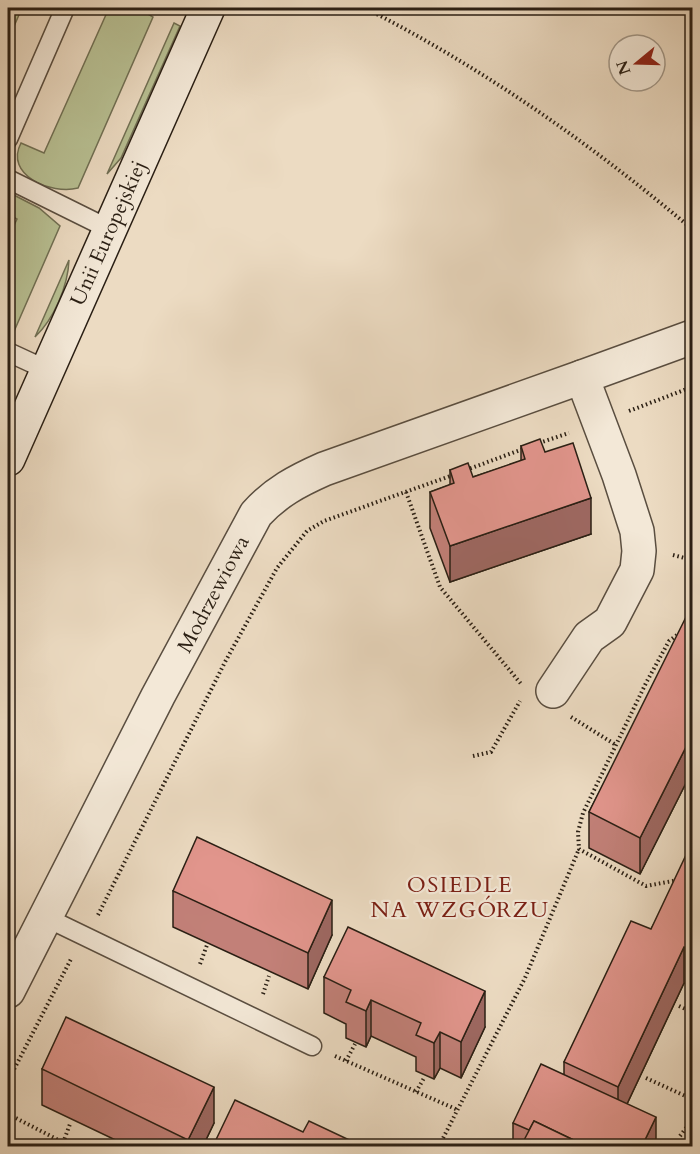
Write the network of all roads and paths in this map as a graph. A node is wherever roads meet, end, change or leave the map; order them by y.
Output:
1 (65, 8) edge
2 (208, 8) edge
3 (365, 8) edge
4 (8, 139) edge
5 (8, 179) edge
6 (110, 229) junction
7 (693, 229) edge
8 (693, 337) edge
9 (8, 352) edge
10 (47, 370) junction
11 (582, 377) junction
12 (693, 387) edge
13 (600, 421) junction
14 (535, 445) edge
15 (526, 457) edge
16 (8, 459) edge
17 (452, 475) junction
18 (454, 483) edge
19 (406, 492) junction
20 (685, 629) edge
21 (549, 698) junction
22 (520, 700) dead end
23 (616, 745) junction
24 (473, 756) dead end
25 (579, 849) junction
26 (685, 878) edge
27 (45, 917) junction
28 (86, 937) junction
29 (8, 991) edge
30 (679, 1006) dead end
31 (693, 1012) edge
32 (356, 1044) dead end
33 (312, 1046) joint
34 (346, 1061) junction
35 (424, 1078) dead end
36 (645, 1078) dead end
37 (8, 1081) edge
38 (416, 1092) junction
39 (693, 1099) edge
40 (458, 1110) junction
41 (8, 1114) edge
42 (693, 1120) edge
43 (70, 1124) dead end
44 (680, 1136) dead end
45 (63, 1143) junction
46 (70, 1146) edge
47 (439, 1146) edge

1 - 4 lane
2 - 6 street, Unii Europejskiej
3 - 7 path
5 - 6 lane
6 - 10 street, Unii Europejskiej
8 - 11 street, Modrzewiowa
9 - 10 lane
10 - 16 street, Unii Europejskiej
11 - 13 street
11 - 27 street, Modrzewiowa
12 - 13 path
13 - 14 path
13 - 21 street
15 - 17 path
17 - 18 path
17 - 19 path
19 - 21 path
19 - 28 path
20 - 23 path
21 - 23 path
22 - 24 path
23 - 25 path
25 - 26 path
25 - 40 path
27 - 28 lane
27 - 29 street, Modrzewiowa
28 - 33 lane
28 - 37 path
30 - 31 path
32 - 34 path
33 - 34 path
34 - 38 path
35 - 38 path
36 - 39 path
38 - 40 path
40 - 47 path
41 - 45 path
42 - 44 path
43 - 45 path
45 - 46 path

